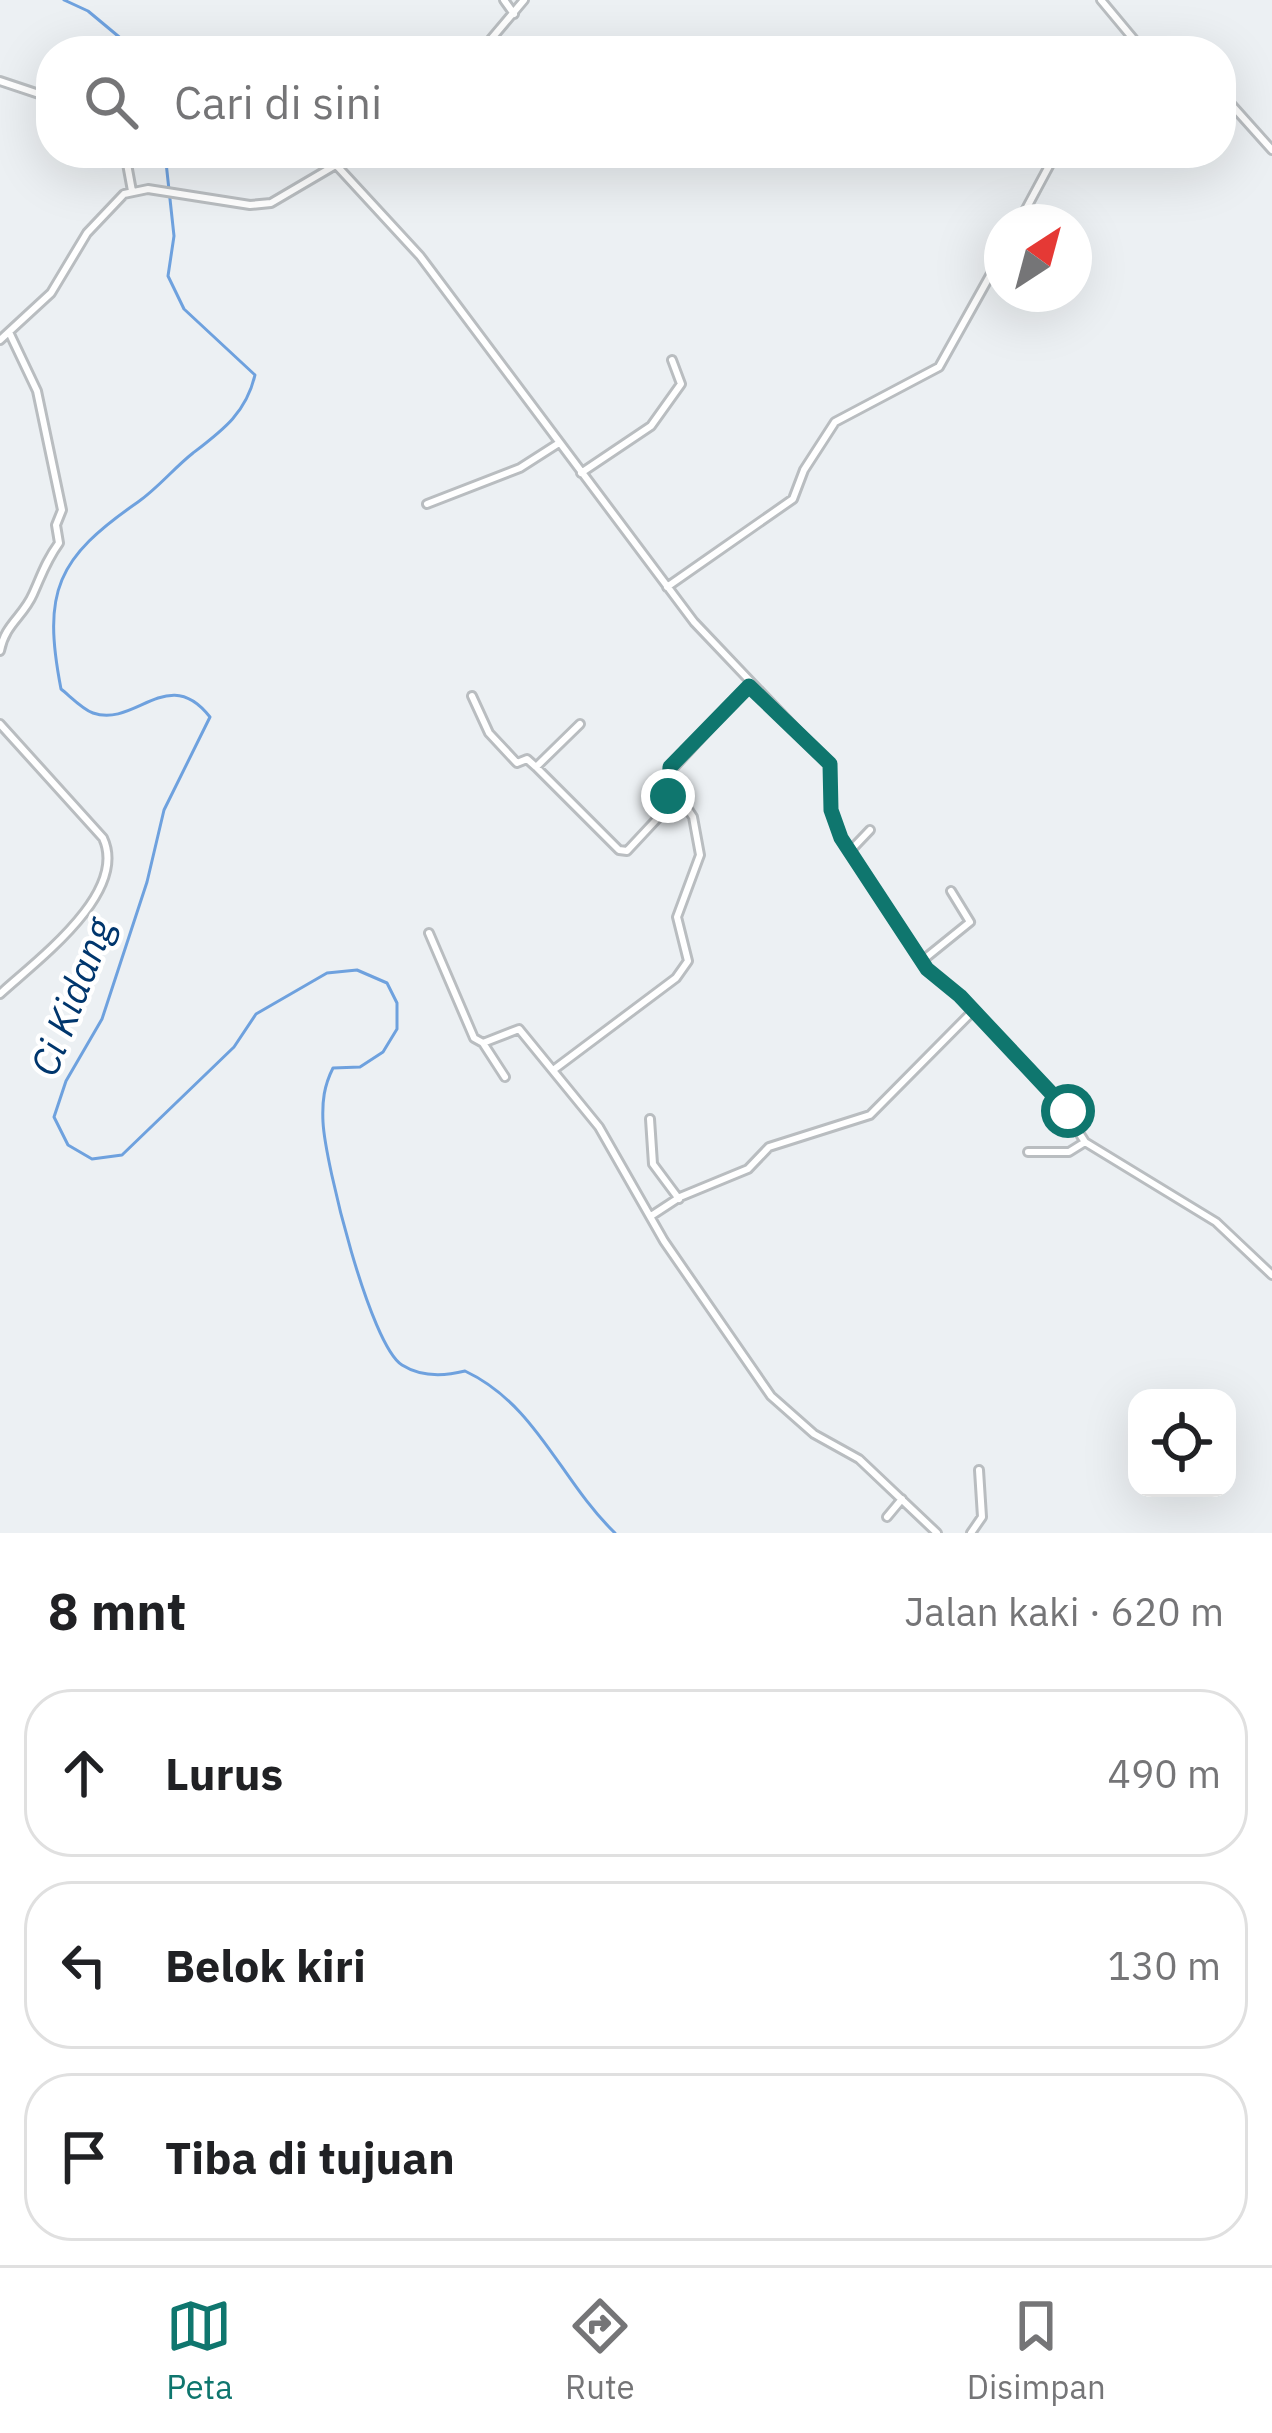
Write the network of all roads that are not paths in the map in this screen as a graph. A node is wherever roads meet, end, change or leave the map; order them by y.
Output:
1 (504, 0) edge
2 (524, 0) edge
3 (1114, 0) edge
4 (1103, 4) edge
5 (514, 14) junction
6 (494, 36) edge
7 (1131, 36) edge
8 (0, 81) edge
9 (36, 93) edge
10 (1236, 110) edge
11 (1272, 150) edge
12 (128, 168) edge
13 (334, 168) edge
14 (340, 168) edge
15 (1048, 168) edge
16 (132, 190) junction
17 (1029, 204) edge
18 (984, 286) edge
19 (9, 332) junction
20 (0, 340) edge
21 (672, 360) dead end
22 (559, 443) junction
23 (581, 473) junction
24 (427, 504) dead end
25 (667, 586) junction
26 (0, 651) edge
27 (749, 686) junction
28 (472, 696) dead end
29 (0, 724) edge
30 (580, 724) dead end
31 (11, 737) junction
32 (0, 749) edge
33 (536, 766) junction
34 (670, 785) junction
35 (870, 830) dead end
36 (849, 852) junction
37 (951, 891) dead end
38 (429, 933) dead end
39 (922, 960) junction
40 (0, 994) edge
41 (974, 1010) junction
42 (483, 1043) junction
43 (556, 1068) junction
44 (505, 1077) dead end
45 (650, 1119) dead end
46 (1085, 1142) junction
47 (1028, 1152) dead end
48 (679, 1199) junction
49 (651, 1216) junction
50 (1271, 1273) edge
51 (979, 1470) dead end
52 (902, 1499) junction
53 (887, 1517) dead end
54 (938, 1533) edge
55 (971, 1533) edge

1 - 5 street
2 - 5 street
3 - 4 street
4 - 7 street
5 - 6 street
8 - 9 street
10 - 11 street
12 - 16 street
13 - 16 street
14 - 22 street
15 - 17 street
16 - 19 street
18 - 25 street
19 - 20 street
19 - 26 street
21 - 23 street
22 - 23 street
22 - 24 street
23 - 25 street
25 - 27 street
27 - 34 street
27 - 36 street
28 - 33 street
29 - 31 street
30 - 33 street
31 - 32 street
31 - 40 street
33 - 34 street
34 - 43 street
35 - 36 street
36 - 39 street
37 - 39 street
38 - 42 street
39 - 41 street
41 - 46 street
41 - 48 street
42 - 43 street
42 - 44 street
43 - 49 street
45 - 48 street
46 - 47 street
46 - 50 street
48 - 49 street
49 - 52 street
51 - 55 street
52 - 53 street
52 - 54 street

